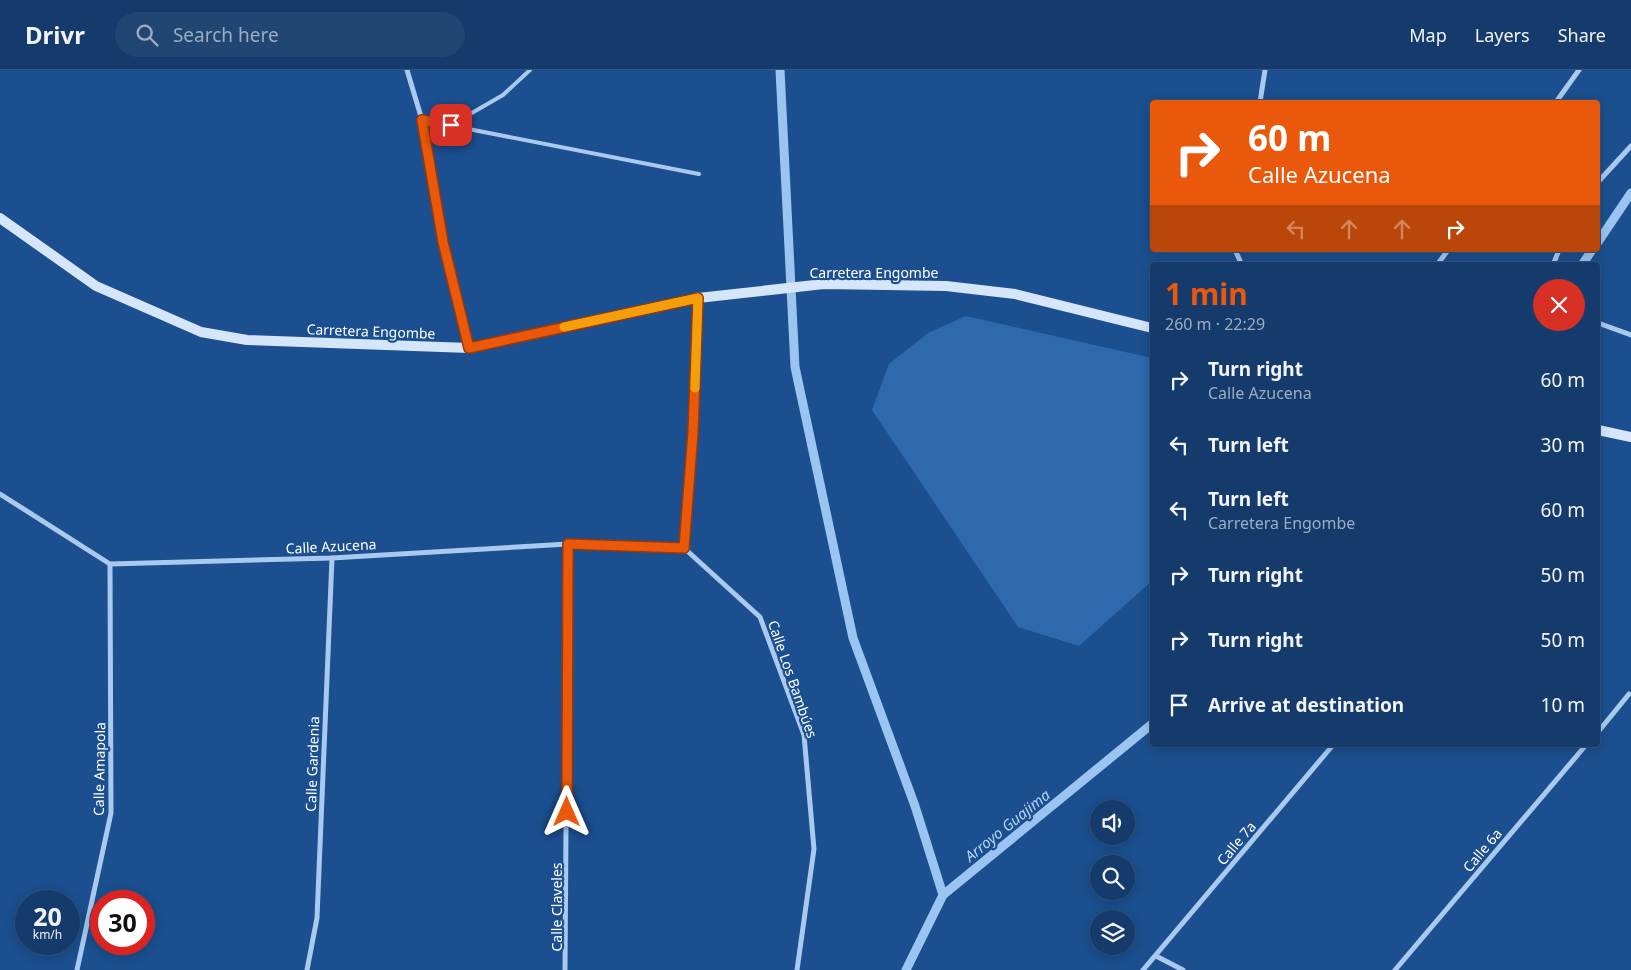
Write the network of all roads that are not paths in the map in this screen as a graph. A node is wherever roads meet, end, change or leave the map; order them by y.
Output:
1 (407, 70) edge
2 (530, 70) edge
3 (1265, 70) edge
4 (1579, 70) edge
5 (1260, 100) edge
6 (1557, 100) edge
7 (422, 120) junction
8 (451, 125) junction
9 (1631, 146) edge
10 (698, 174) dead end
11 (1600, 180) edge
12 (0, 218) edge
13 (698, 298) junction
14 (1600, 324) edge
15 (1150, 328) edge
16 (1631, 335) edge
17 (469, 348) junction
18 (1600, 430) edge
19 (1631, 437) edge
20 (0, 494) edge
21 (568, 544) junction
22 (684, 548) junction
23 (332, 558) junction
24 (110, 564) junction
25 (1629, 694) dead end
26 (1600, 730) edge
27 (1331, 747) edge
28 (1584, 747) edge
29 (1156, 956) junction
30 (78, 970) edge
31 (307, 970) edge
32 (565, 970) edge
33 (797, 970) edge
34 (1142, 970) edge
35 (1183, 970) edge
36 (1395, 970) edge

1 - 7 street
2 - 8 lane
3 - 5 street
4 - 6 street
7 - 8 lane
7 - 17 street
8 - 10 lane
9 - 11 street
12 - 17 street, Carretera Engombe
13 - 15 street, Carretera Engombe
13 - 17 street, Carretera Engombe
13 - 22 street
14 - 16 street
18 - 19 street
20 - 24 street
21 - 22 street, Calle Azucena
21 - 23 street, Calle Azucena
21 - 32 street, Calle Claveles
22 - 33 street, Calle Los Bambúes
23 - 24 street, Calle Azucena
23 - 31 street, Calle Gardenia
24 - 30 street, Calle Amapola
25 - 26 street
27 - 29 street, Calle 7a
28 - 36 street, Calle 6a
29 - 34 street, Calle 7a
29 - 35 street

